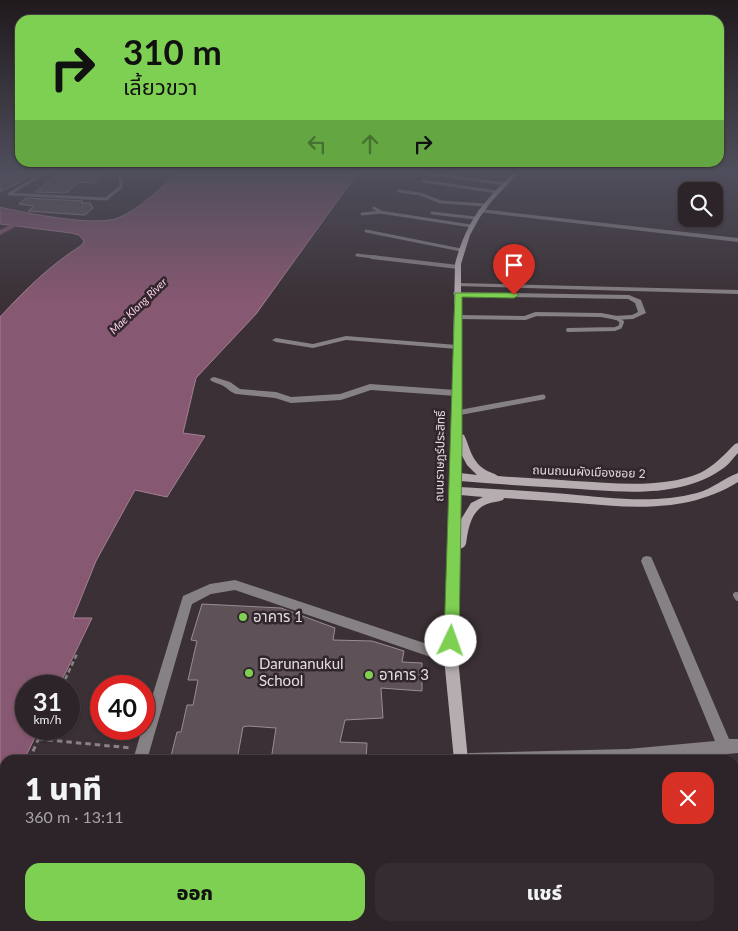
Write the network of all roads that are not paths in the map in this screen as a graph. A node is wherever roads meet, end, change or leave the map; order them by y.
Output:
1 (460, 214) edge
2 (465, 214) edge
3 (478, 215) junction
4 (366, 230) dead end
5 (738, 240) edge
6 (461, 250) junction
7 (357, 255) dead end
8 (458, 267) junction
9 (458, 290) junction
10 (738, 292) edge
11 (457, 317) junction
12 (617, 318) junction
13 (568, 330) dead end
14 (276, 340) dead end
15 (457, 346) junction
16 (214, 380) dead end
17 (456, 393) junction
18 (543, 397) dead end
19 (457, 413) junction
20 (738, 446) edge
21 (456, 477) junction
22 (738, 477) edge
23 (519, 481) junction
24 (456, 491) junction
25 (520, 495) junction
26 (647, 561) dead end
27 (454, 572) junction
28 (450, 658) junction
29 (732, 747) edge
30 (142, 754) edge
31 (460, 755) edge
32 (640, 755) edge

1 - 3 lane
2 - 3 lane
3 - 5 street
3 - 6 street, ถนนราษฎร์ประสิทธิ์
4 - 6 lane
6 - 8 street, ถนนราษฎร์ประสิทธิ์
7 - 8 lane
8 - 9 street, ถนนราษฎร์ประสิทธิ์
9 - 10 street
9 - 11 street, ถนนราษฎร์ประสิทธิ์
9 - 12 street
11 - 12 lane
11 - 15 street, ถนนราษฎร์ประสิทธิ์
12 - 13 lane
14 - 15 street
15 - 17 street, ถนนราษฎร์ประสิทธิ์
16 - 17 street
17 - 19 street, ถนนราษฎร์ประสิทธิ์
18 - 19 lane
19 - 21 street, ถนนราษฎร์ประสิทธิ์
19 - 23 street
20 - 23 street, ถนนถนนผังเมืองซอย 2
21 - 23 street, ถนนถนนผังเมืองซอย 2
21 - 24 street, ถนนราษฎร์ประสิทธิ์
22 - 25 street, ถนนถนนผังเมืองซอย 2
24 - 25 street, ถนนถนนผังเมืองซอย 2
24 - 27 street, ถนนราษฎร์ประสิทธิ์
25 - 27 street
26 - 29 street
27 - 28 street, ถนนราษฎร์ประสิทธิ์
28 - 30 street
28 - 31 street, ถนนราษฎร์ประสิทธิ์
29 - 32 street

